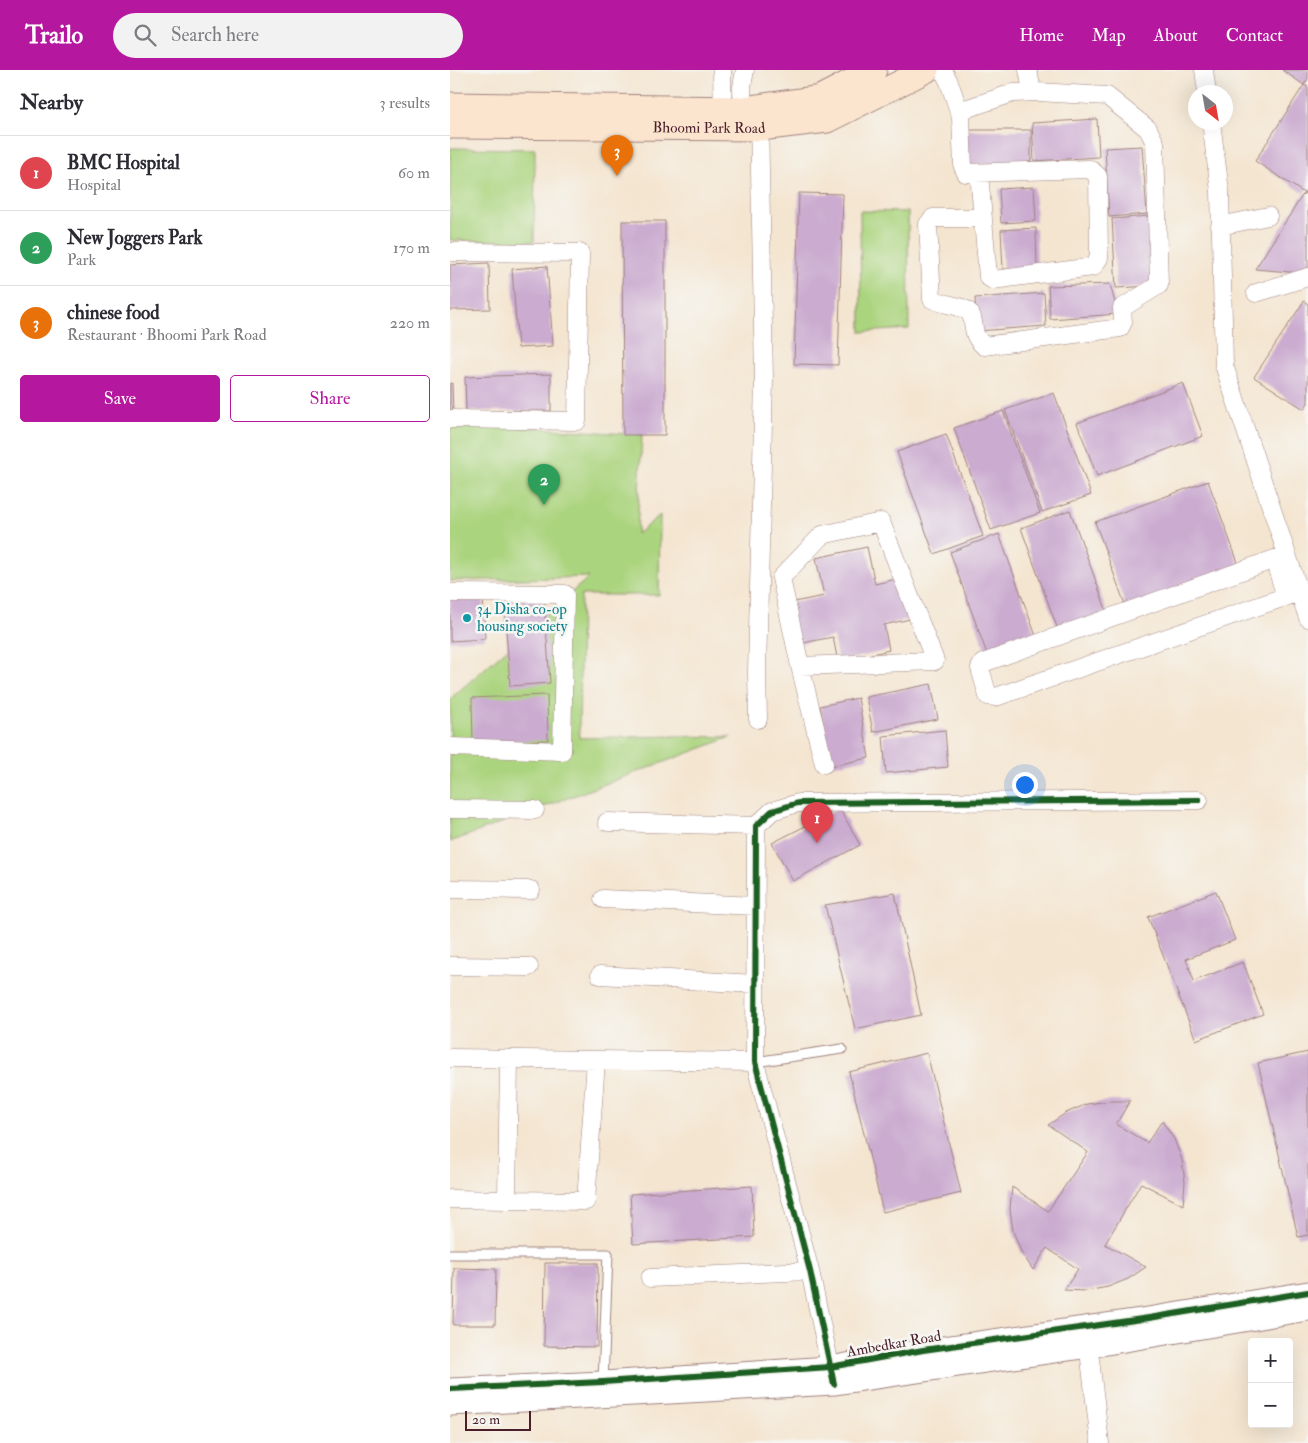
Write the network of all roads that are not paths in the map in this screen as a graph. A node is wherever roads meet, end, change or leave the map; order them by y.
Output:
1 (722, 70) edge
2 (745, 70) edge
3 (874, 70) edge
4 (926, 70) edge
5 (944, 70) edge
6 (1028, 70) edge
7 (1204, 70) edge
8 (1206, 85) edge
9 (1032, 92) junction
10 (450, 104) edge
11 (959, 111) junction
12 (560, 116) junction
13 (742, 118) junction
14 (450, 126) edge
15 (1212, 130) edge
16 (980, 173) junction
17 (1268, 216) dead end
18 (983, 218) junction
19 (1220, 226) junction
20 (450, 252) edge
21 (1308, 277) edge
22 (1256, 293) dead end
23 (450, 419) edge
24 (1280, 557) junction
25 (450, 593) edge
26 (1293, 594) junction
27 (759, 617) junction
28 (1308, 618) edge
29 (790, 619) junction
30 (800, 666) junction
31 (758, 719) dead end
32 (450, 747) edge
33 (824, 764) dead end
34 (1199, 800) dead end
35 (450, 809) edge
36 (535, 810) dead end
37 (607, 822) dead end
38 (756, 826) junction
39 (450, 889) edge
40 (531, 890) dead end
41 (603, 899) dead end
42 (756, 906) junction
43 (450, 966) edge
44 (529, 966) dead end
45 (600, 975) dead end
46 (755, 984) junction
47 (842, 1049) dead end
48 (450, 1058) edge
49 (509, 1059) junction
50 (596, 1061) junction
51 (755, 1062) junction
52 (450, 1199) edge
53 (507, 1200) junction
54 (450, 1254) edge
55 (810, 1271) junction
56 (650, 1278) dead end
57 (1308, 1292) edge
58 (1308, 1310) edge
59 (1087, 1337) junction
60 (832, 1376) junction
61 (603, 1382) junction
62 (459, 1397) edge
63 (1100, 1443) edge

1 - 13 street
2 - 13 street
3 - 13 main road, Bhoomi Park Road
4 - 13 main road, Bhoomi Park Road
5 - 11 street
6 - 9 street
7 - 8 street
9 - 11 street
9 - 18 street
10 - 12 main road, Bhoomi Park Road
11 - 16 street
12 - 13 main road, Bhoomi Park Road
12 - 14 main road, Bhoomi Park Road
13 - 27 street
15 - 19 street
16 - 18 street
16 - 18 street
17 - 19 street
19 - 24 street
20 - 23 street
21 - 22 street
24 - 26 street
24 - 26 street
25 - 32 street
26 - 28 street
27 - 29 street
27 - 31 street
29 - 30 street
29 - 30 street
30 - 33 street
34 - 38 street
35 - 36 street
37 - 38 street
38 - 42 street
39 - 40 street
41 - 42 street
42 - 46 street
43 - 44 street
45 - 46 street
46 - 51 street
47 - 51 lane
48 - 49 street
49 - 50 street
49 - 53 street
50 - 51 street
50 - 53 street
51 - 55 street
52 - 53 street
54 - 61 lane
55 - 56 street
55 - 60 street
57 - 59 street, Ambedkar Road
58 - 59 street, Ambedkar Road
59 - 60 street, Ambedkar Road
59 - 63 street
60 - 61 street, Ambedkar Road
60 - 62 street, Ambedkar Road
61 - 62 street, Ambedkar Road

